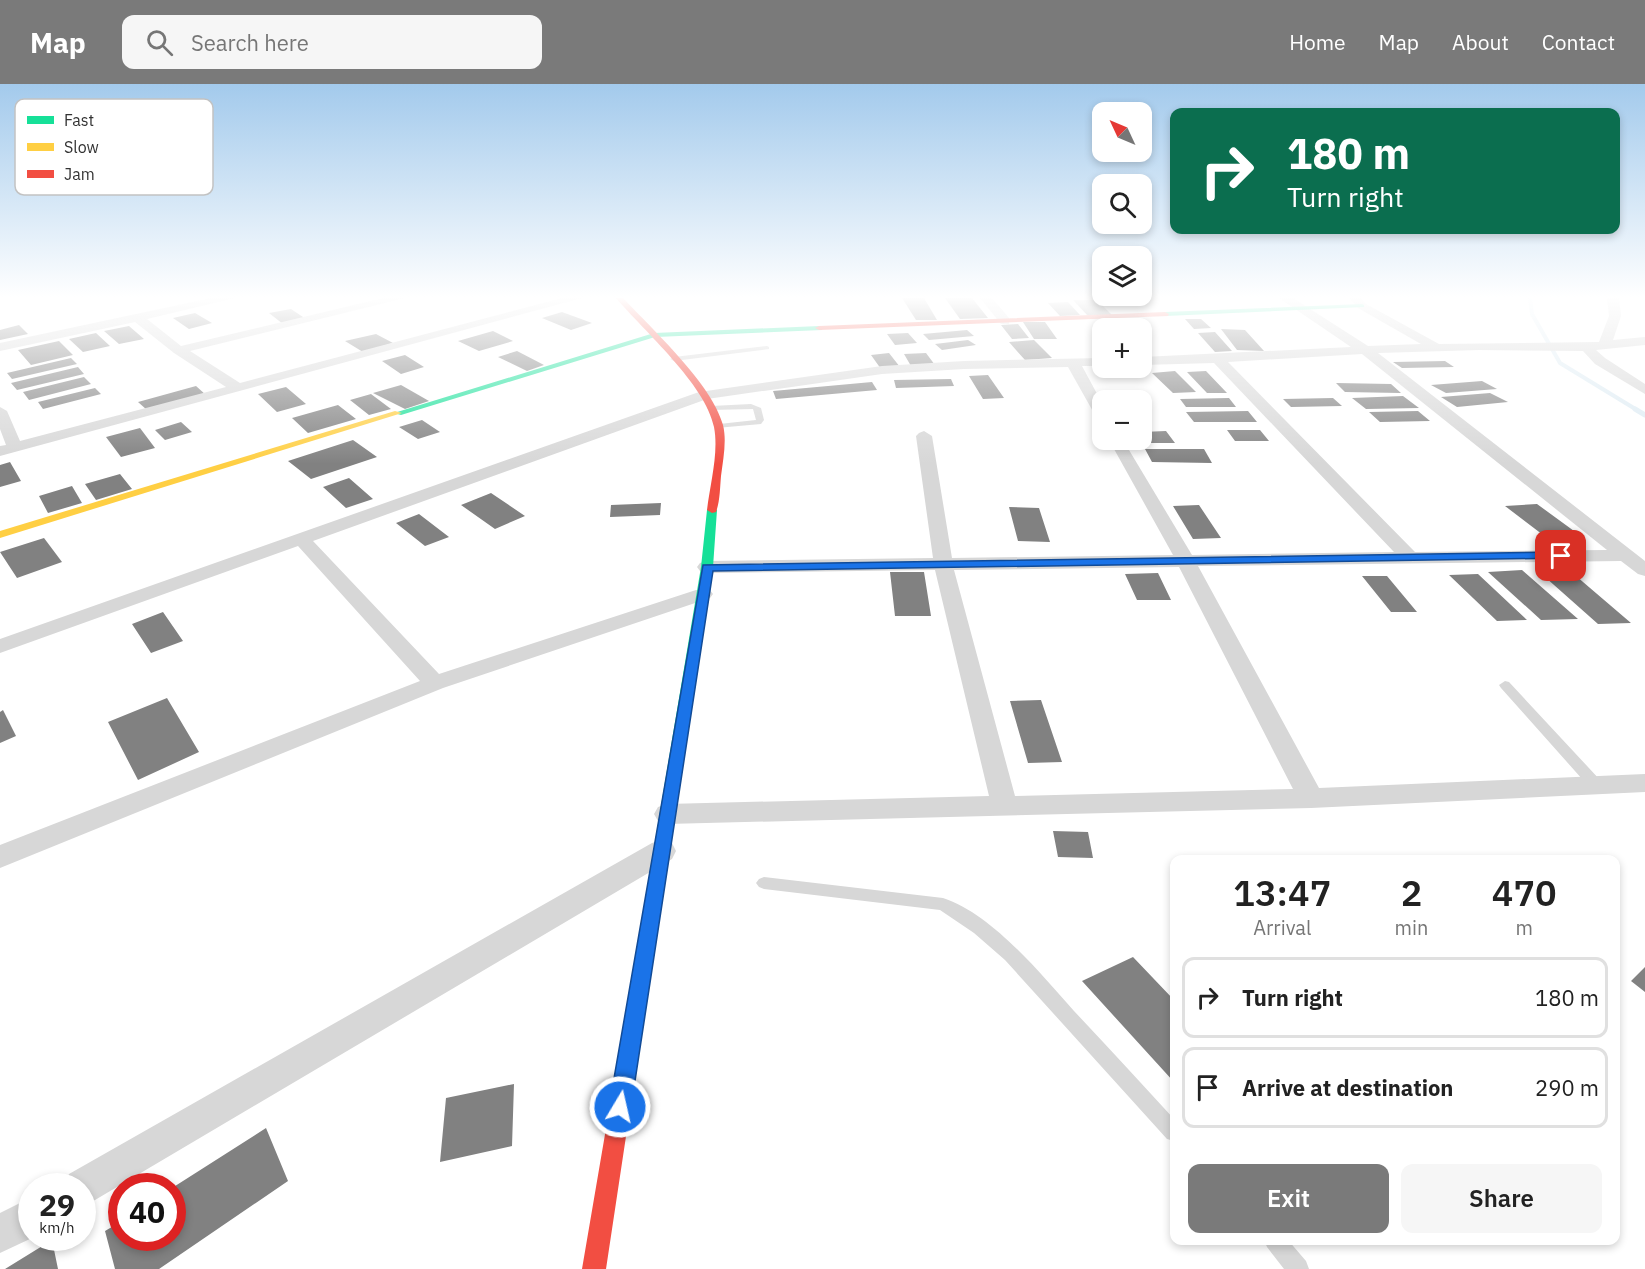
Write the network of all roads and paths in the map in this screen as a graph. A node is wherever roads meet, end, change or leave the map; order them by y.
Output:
1 (184, 353) edge
2 (369, 353) edge
3 (594, 353) edge
4 (669, 353) edge
5 (722, 353) edge
6 (1311, 353) edge
7 (1369, 353) edge
8 (1592, 353) edge
9 (674, 359) junction
10 (1217, 359) junction
11 (1152, 361) edge
12 (1092, 362) edge
13 (1073, 363) junction
14 (238, 388) junction
15 (1645, 390) edge
16 (1092, 397) edge
17 (708, 401) junction
18 (0, 411) edge
19 (719, 426) junction
20 (924, 435) dead end
21 (7, 449) edge
22 (1122, 450) edge
23 (0, 535) edge
24 (301, 539) junction
25 (1626, 555) junction
26 (1409, 557) junction
27 (1185, 560) junction
28 (943, 563) junction
29 (707, 567) junction
30 (1645, 570) edge
31 (703, 594) junction
32 (0, 646) edge
33 (435, 683) junction
34 (1505, 685) dead end
35 (1645, 783) edge
36 (1596, 785) junction
37 (1311, 798) junction
38 (1004, 804) junction
39 (668, 814) junction
40 (662, 851) junction
41 (0, 857) edge
42 (764, 883) dead end
43 (1170, 1128) edge
44 (96, 1179) edge
45 (1278, 1245) edge
46 (594, 1269) edge
47 (1298, 1269) edge

1 - 14 street
2 - 14 street
3 - 23 street
4 - 9 street
5 - 9 lane
6 - 10 street
7 - 25 street
8 - 15 street
9 - 17 street
10 - 11 street
10 - 26 street
12 - 13 street
13 - 16 street
13 - 17 street
14 - 21 street
17 - 19 street
17 - 19 lane
17 - 24 street
18 - 21 street
19 - 29 street
20 - 28 street
22 - 27 street
24 - 32 street
24 - 33 street
25 - 26 street
25 - 30 street
26 - 27 street
27 - 28 street
27 - 37 street
28 - 29 street
28 - 38 street
29 - 31 street
31 - 33 street
31 - 39 street
33 - 41 street
34 - 36 lane
35 - 36 street
36 - 37 street
37 - 38 street
38 - 39 street
39 - 40 street
40 - 44 street
40 - 46 street
42 - 43 lane
45 - 47 lane

